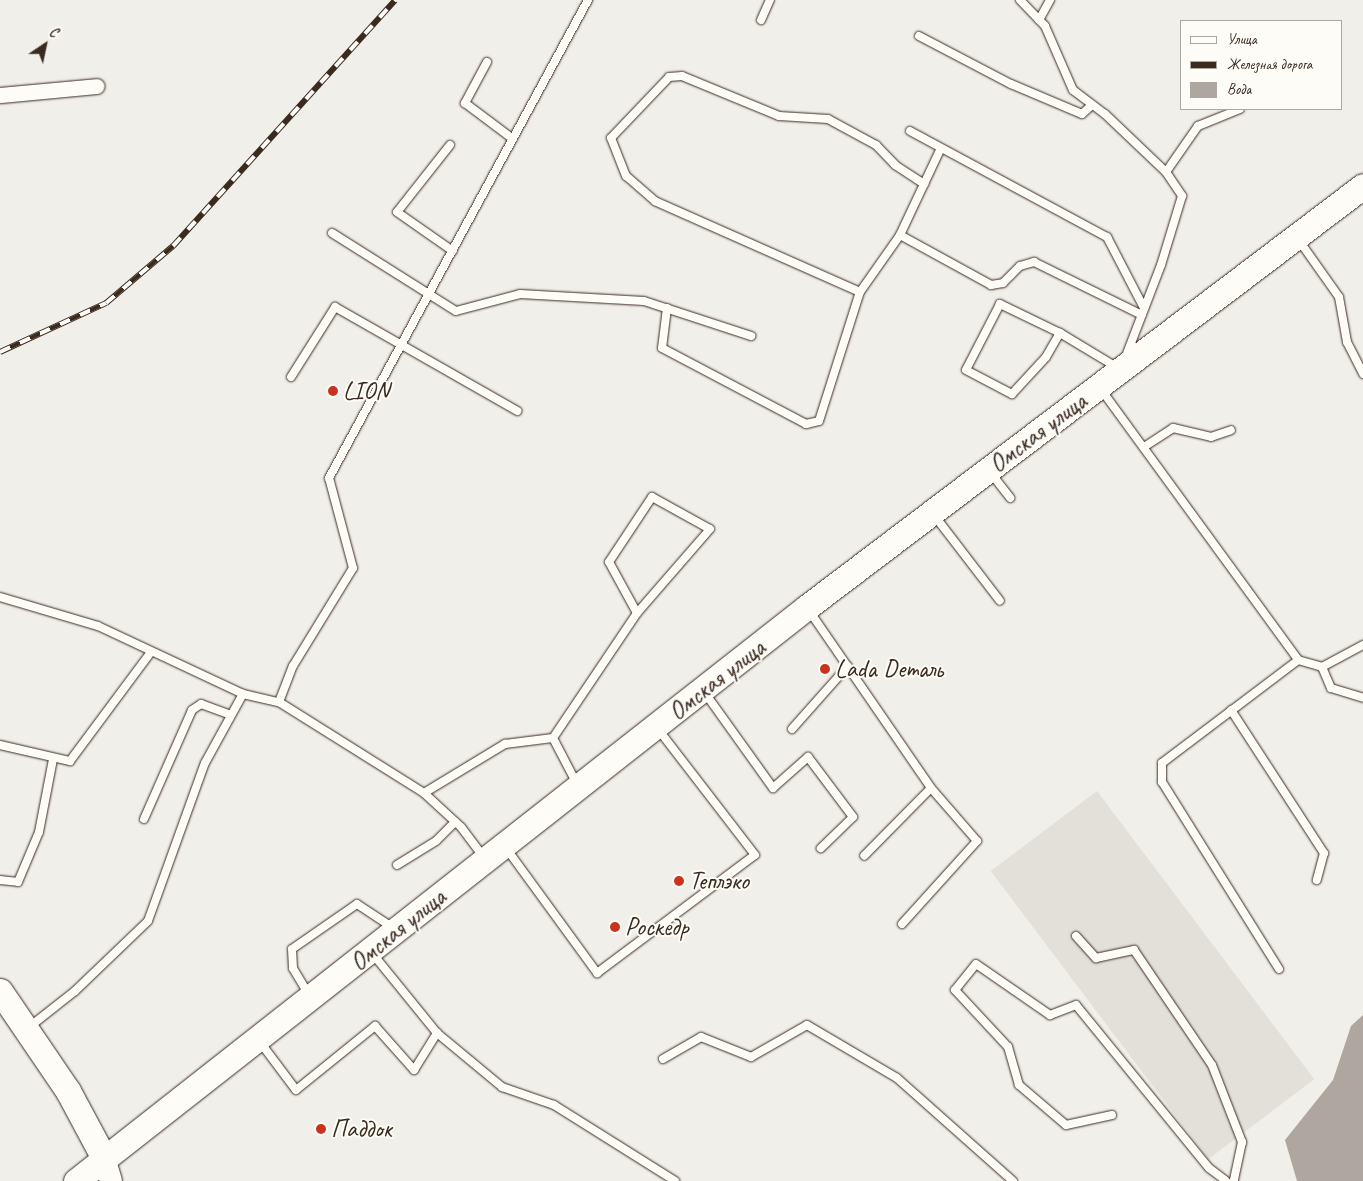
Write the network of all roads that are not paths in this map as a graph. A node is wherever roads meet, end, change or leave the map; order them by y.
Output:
1 (588, 0) edge
2 (770, 0) edge
3 (1020, 0) edge
4 (1050, 0) edge
5 (761, 20) dead end
6 (1039, 20) junction
7 (919, 36) dead end
8 (487, 62) dead end
9 (97, 86) dead end
10 (0, 95) edge
11 (1092, 105) junction
12 (1238, 110) edge
13 (910, 131) dead end
14 (513, 139) junction
15 (450, 144) dead end
16 (941, 148) junction
17 (1166, 172) junction
18 (924, 184) junction
19 (1363, 186) edge
20 (332, 233) dead end
21 (900, 235) junction
22 (1296, 237) junction
23 (453, 251) junction
24 (860, 292) junction
25 (428, 295) junction
26 (667, 308) junction
27 (1143, 311) junction
28 (1060, 333) junction
29 (751, 336) dead end
30 (402, 343) junction
31 (1121, 370) junction
32 (1363, 374) edge
33 (291, 377) dead end
34 (1099, 386) junction
35 (517, 411) dead end
36 (1231, 430) dead end
37 (1144, 447) junction
38 (989, 470) junction
39 (1010, 498) dead end
40 (932, 512) junction
41 (0, 597) edge
42 (1000, 601) dead end
43 (807, 608) junction
44 (637, 613) junction
45 (1363, 645) edge
46 (151, 652) junction
47 (1298, 660) junction
48 (848, 666) junction
49 (1322, 667) junction
50 (703, 691) junction
51 (243, 694) junction
52 (1363, 698) edge
53 (279, 702) junction
54 (1231, 710) junction
55 (231, 715) junction
56 (657, 727) junction
57 (792, 729) dead end
58 (553, 738) junction
59 (0, 745) edge
60 (53, 759) junction
61 (580, 788) junction
62 (932, 788) junction
63 (424, 793) junction
64 (144, 819) dead end
65 (455, 822) junction
66 (821, 848) dead end
67 (494, 852) junction
68 (864, 856) dead end
69 (397, 865) dead end
70 (0, 880) edge
71 (1317, 880) dead end
72 (902, 924) dead end
73 (396, 930) junction
74 (1076, 936) dead end
75 (370, 952) junction
76 (1279, 969) dead end
77 (0, 991) edge
78 (311, 999) junction
79 (26, 1030) junction
80 (437, 1033) junction
81 (259, 1040) junction
82 (664, 1059) dead end
83 (1112, 1115) dead end
84 (108, 1170) edge
85 (76, 1181) edge
86 (675, 1181) edge
87 (1013, 1181) edge
88 (1226, 1181) edge
89 (1234, 1181) edge

1 - 14 lane
2 - 5 lane
3 - 6 lane
4 - 6 lane
6 - 11 lane
7 - 11 lane
8 - 14 lane
9 - 10 street
11 - 17 lane
12 - 17 lane
13 - 16 lane
14 - 23 lane
15 - 23 lane
16 - 18 lane
16 - 27 lane
17 - 27 lane
18 - 21 lane
18 - 24 lane
19 - 22 main road, Омская улица
20 - 25 lane
21 - 24 lane
21 - 27 lane
22 - 31 main road, Омская улица
22 - 32 lane
23 - 25 lane
24 - 26 lane
25 - 26 lane
25 - 30 lane
26 - 29 lane
27 - 31 lane
28 - 28 lane
28 - 31 lane
30 - 33 lane
30 - 35 lane
30 - 53 lane
31 - 34 main road, Омская улица
34 - 37 lane
34 - 38 main road, Омская улица
36 - 37 lane
37 - 47 lane
38 - 39 lane
38 - 40 main road, Омская улица
40 - 42 lane
40 - 43 main road, Омская улица
41 - 46 lane
43 - 48 lane
43 - 50 main road, Омская улица
44 - 44 lane
44 - 58 lane
45 - 49 lane
46 - 51 lane
46 - 60 lane
47 - 49 lane
47 - 54 lane
48 - 57 lane
48 - 62 lane
49 - 52 lane
50 - 56 main road, Омская улица
50 - 66 lane
51 - 53 lane
51 - 55 lane
53 - 63 lane
54 - 71 lane
54 - 76 lane
55 - 64 lane
55 - 79 lane
56 - 61 main road, Омская улица
56 - 67 lane
58 - 61 lane
58 - 63 lane
59 - 60 lane
60 - 70 lane
61 - 67 main road, Омская улица
62 - 68 lane
62 - 72 lane
63 - 65 lane
65 - 67 lane
65 - 69 lane
67 - 73 main road, Омская улица
73 - 75 main road, Омская улица
73 - 78 lane
74 - 89 lane
75 - 78 main road, Омская улица
75 - 80 lane
77 - 79 main road
78 - 81 main road, Омская улица
79 - 84 main road
80 - 81 lane
80 - 86 lane
81 - 84 main road, Омская улица
82 - 87 lane
83 - 88 lane
84 - 85 main road, Омская улица

